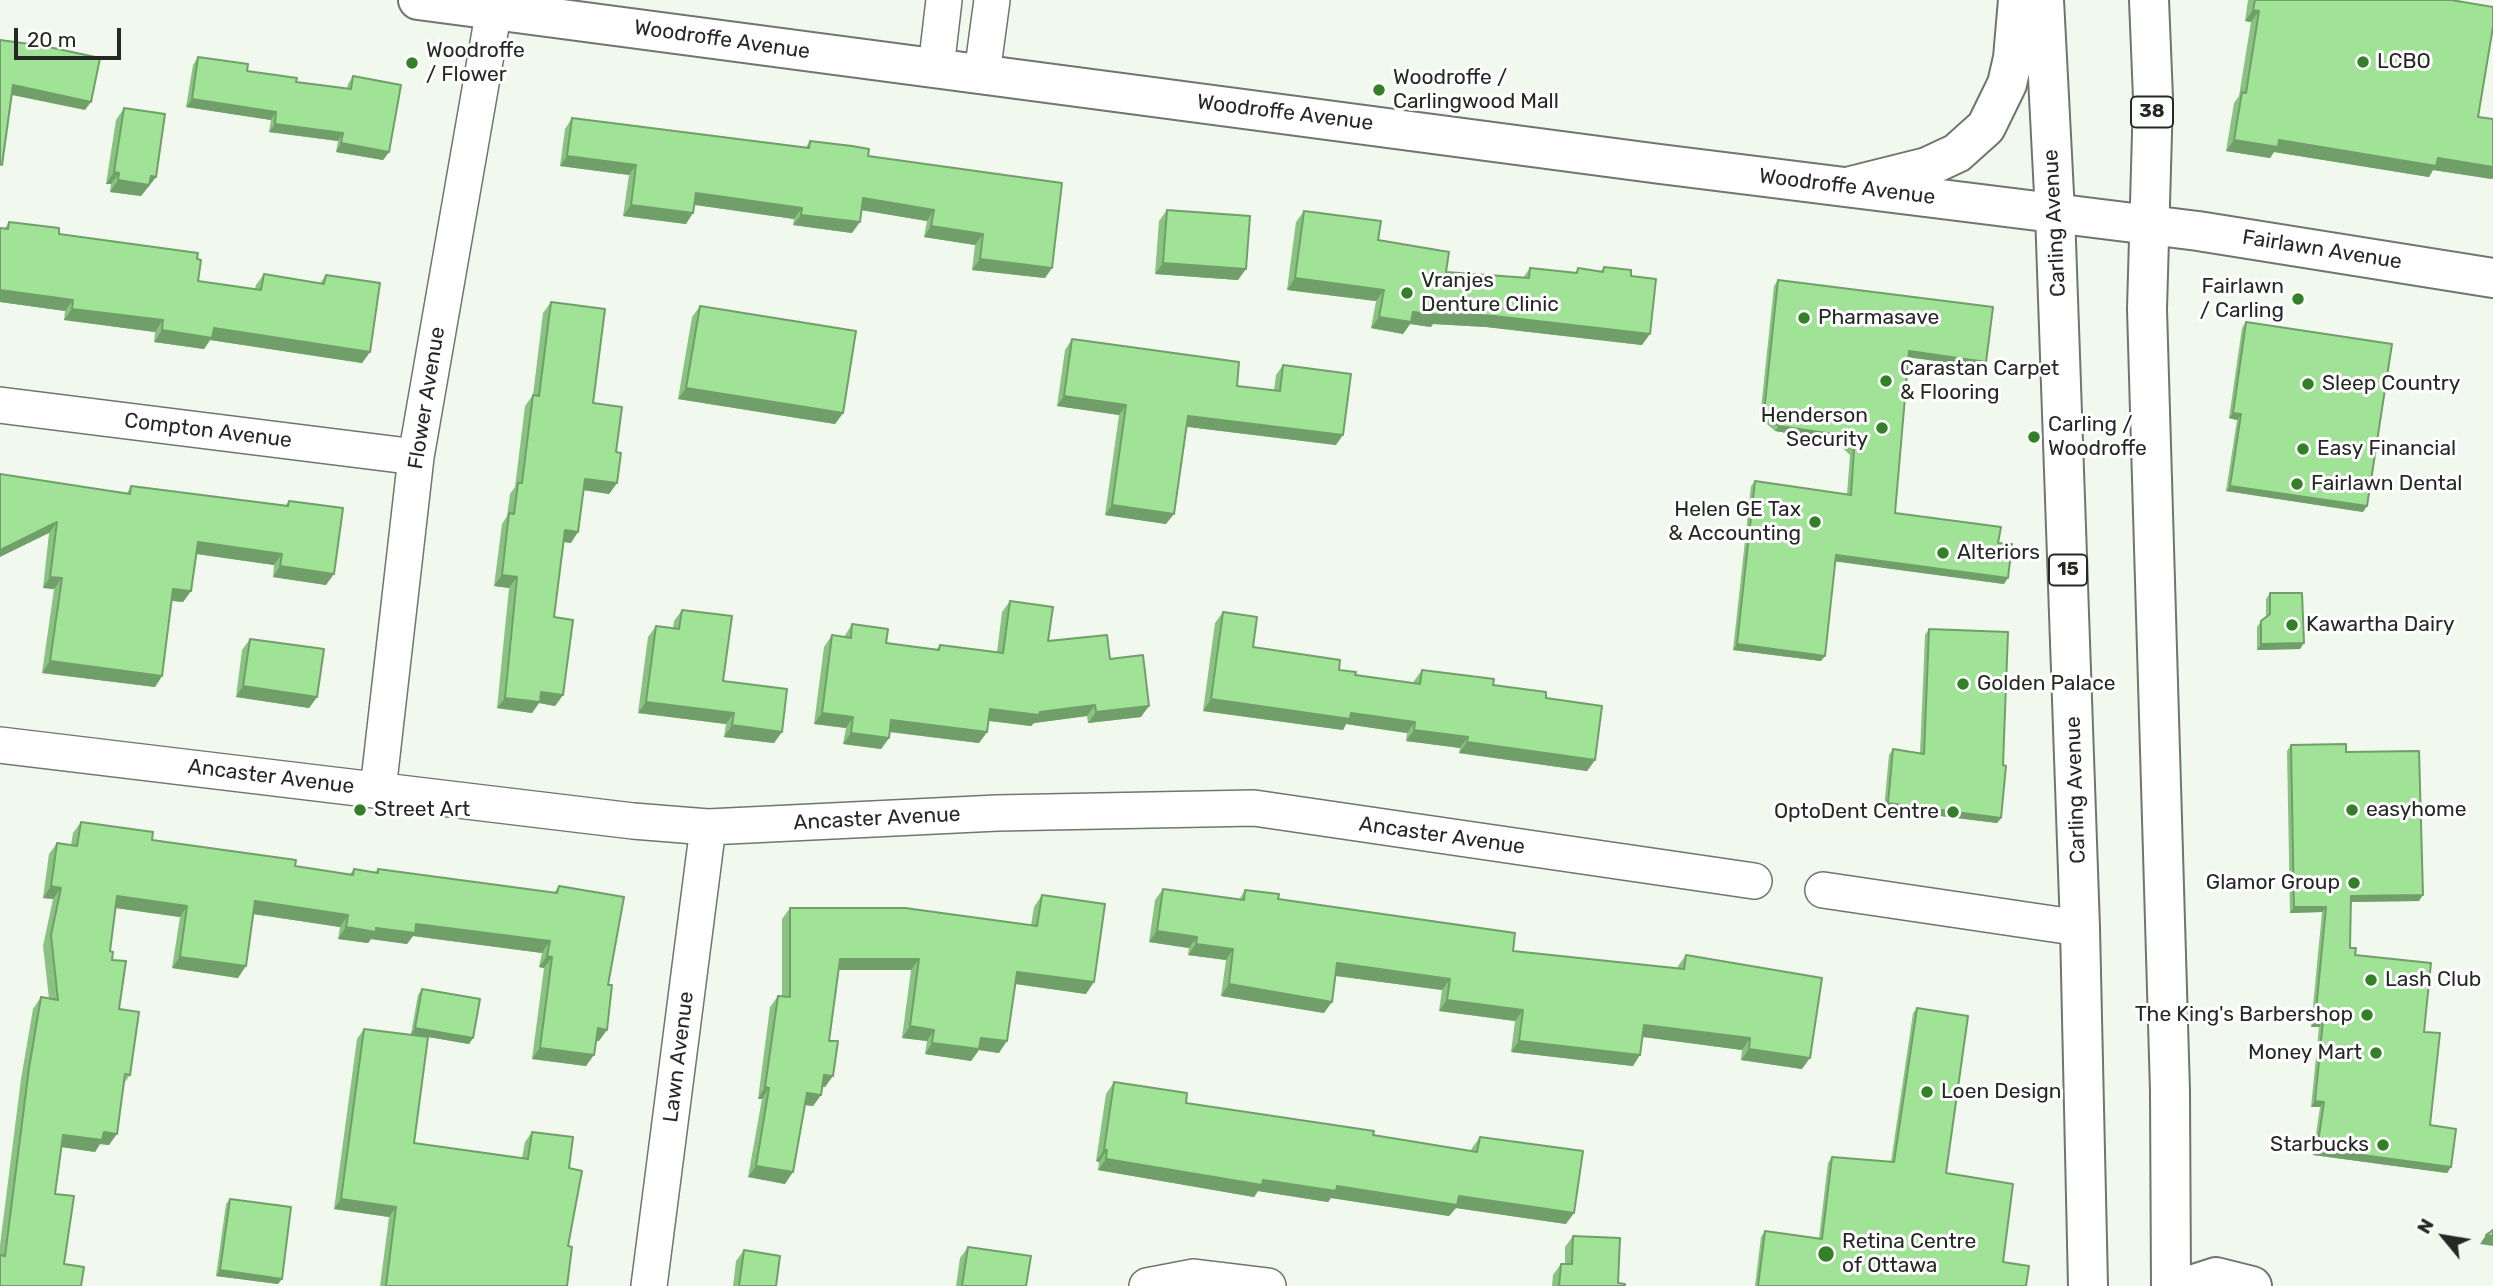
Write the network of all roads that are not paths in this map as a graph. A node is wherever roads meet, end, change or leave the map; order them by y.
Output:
1 (418, 0) edge
2 (944, 0) edge
3 (992, 0) edge
4 (2018, 0) edge
5 (2044, 0) edge
6 (2149, 0) edge
7 (494, 9) junction
8 (936, 68) junction
9 (982, 74) junction
10 (1851, 186) junction
11 (2055, 213) junction
12 (2151, 225) junction
13 (2493, 278) edge
14 (0, 405) edge
15 (416, 457) junction
16 (0, 745) edge
17 (378, 790) junction
18 (708, 827) junction
19 (1754, 881) dead end
20 (1823, 890) dead end
21 (2080, 928) junction
22 (649, 1286) edge
23 (1147, 1286) edge
24 (1268, 1286) edge
25 (2088, 1286) edge
26 (2171, 1286) edge
27 (2188, 1286) edge
28 (2252, 1286) edge

1 - 7 main road, Woodroffe Avenue
2 - 8 street
3 - 9 street
4 - 10 main road
5 - 11 main road, Carling Avenue
6 - 12 main road, 38
7 - 8 main road, Woodroffe Avenue
7 - 15 street, Flower Avenue
8 - 9 main road, Woodroffe Avenue
9 - 10 main road, Woodroffe Avenue
10 - 11 main road, Woodroffe Avenue
11 - 12 main road, Woodroffe Avenue
11 - 21 main road, Carling Avenue / 15
12 - 13 main road, Fairlawn Avenue
12 - 26 main road
14 - 15 street, Compton Avenue
15 - 17 street, Flower Avenue
16 - 17 street, Ancaster Avenue
17 - 18 street, Ancaster Avenue
18 - 19 street, Ancaster Avenue
18 - 22 street, Lawn Avenue
20 - 21 street
21 - 25 main road, Carling Avenue / 15
23 - 24 street
27 - 28 main road

